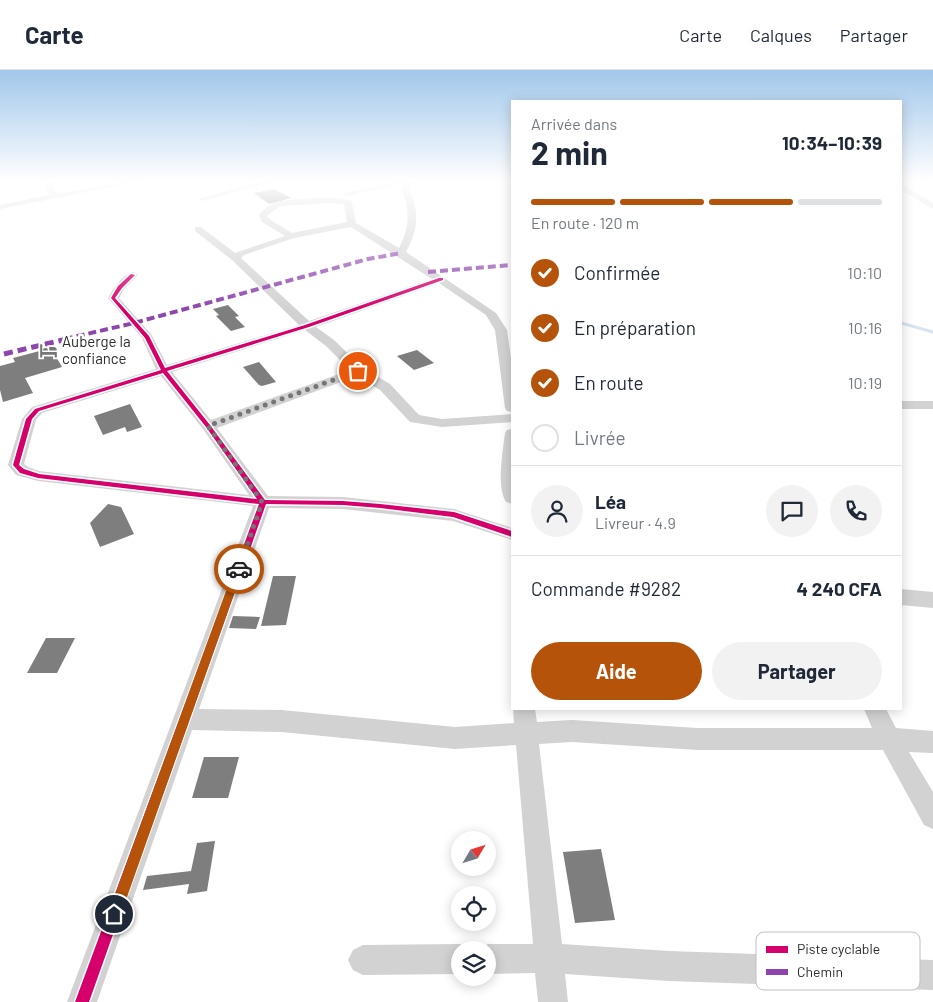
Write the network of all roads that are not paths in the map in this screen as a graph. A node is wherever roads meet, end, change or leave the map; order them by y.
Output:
1 (270, 223) edge
2 (414, 223) edge
3 (352, 224) joint
4 (198, 229) dead end
5 (291, 236) junction
6 (401, 253) junction
7 (235, 258) junction
8 (133, 275) dead end
9 (441, 280) junction
10 (307, 326) junction
11 (164, 371) junction
12 (358, 371) junction
13 (511, 401) edge
14 (902, 405) edge
15 (933, 405) edge
16 (511, 418) edge
17 (208, 426) junction
18 (511, 446) edge
19 (511, 489) edge
20 (262, 502) junction
21 (511, 534) edge
22 (902, 597) edge
23 (933, 600) edge
24 (524, 710) edge
25 (876, 710) edge
26 (185, 719) junction
27 (527, 734) junction
28 (889, 739) junction
29 (933, 742) edge
30 (933, 816) edge
31 (549, 958) junction
32 (451, 959) edge
33 (496, 959) edge
34 (363, 960) dead end
35 (756, 969) edge
36 (920, 975) edge
37 (933, 975) edge
38 (82, 1002) edge
39 (553, 1002) edge

1 - 5 street
2 - 6 street
3 - 5 street
3 - 6 street
4 - 7 street
5 - 7 street
6 - 9 street
7 - 10 street
8 - 11 street
9 - 10 street
9 - 13 street
10 - 11 street
10 - 12 street
11 - 17 street
11 - 20 street
12 - 16 street
12 - 17 street
14 - 15 street
17 - 20 street
18 - 19 street
20 - 21 street
20 - 26 street
22 - 23 street
24 - 27 street
25 - 28 street
26 - 27 street
26 - 38 street
27 - 28 street
27 - 31 street
28 - 29 street
28 - 30 street
31 - 33 street
31 - 35 street
31 - 39 street
32 - 34 street
36 - 37 street

